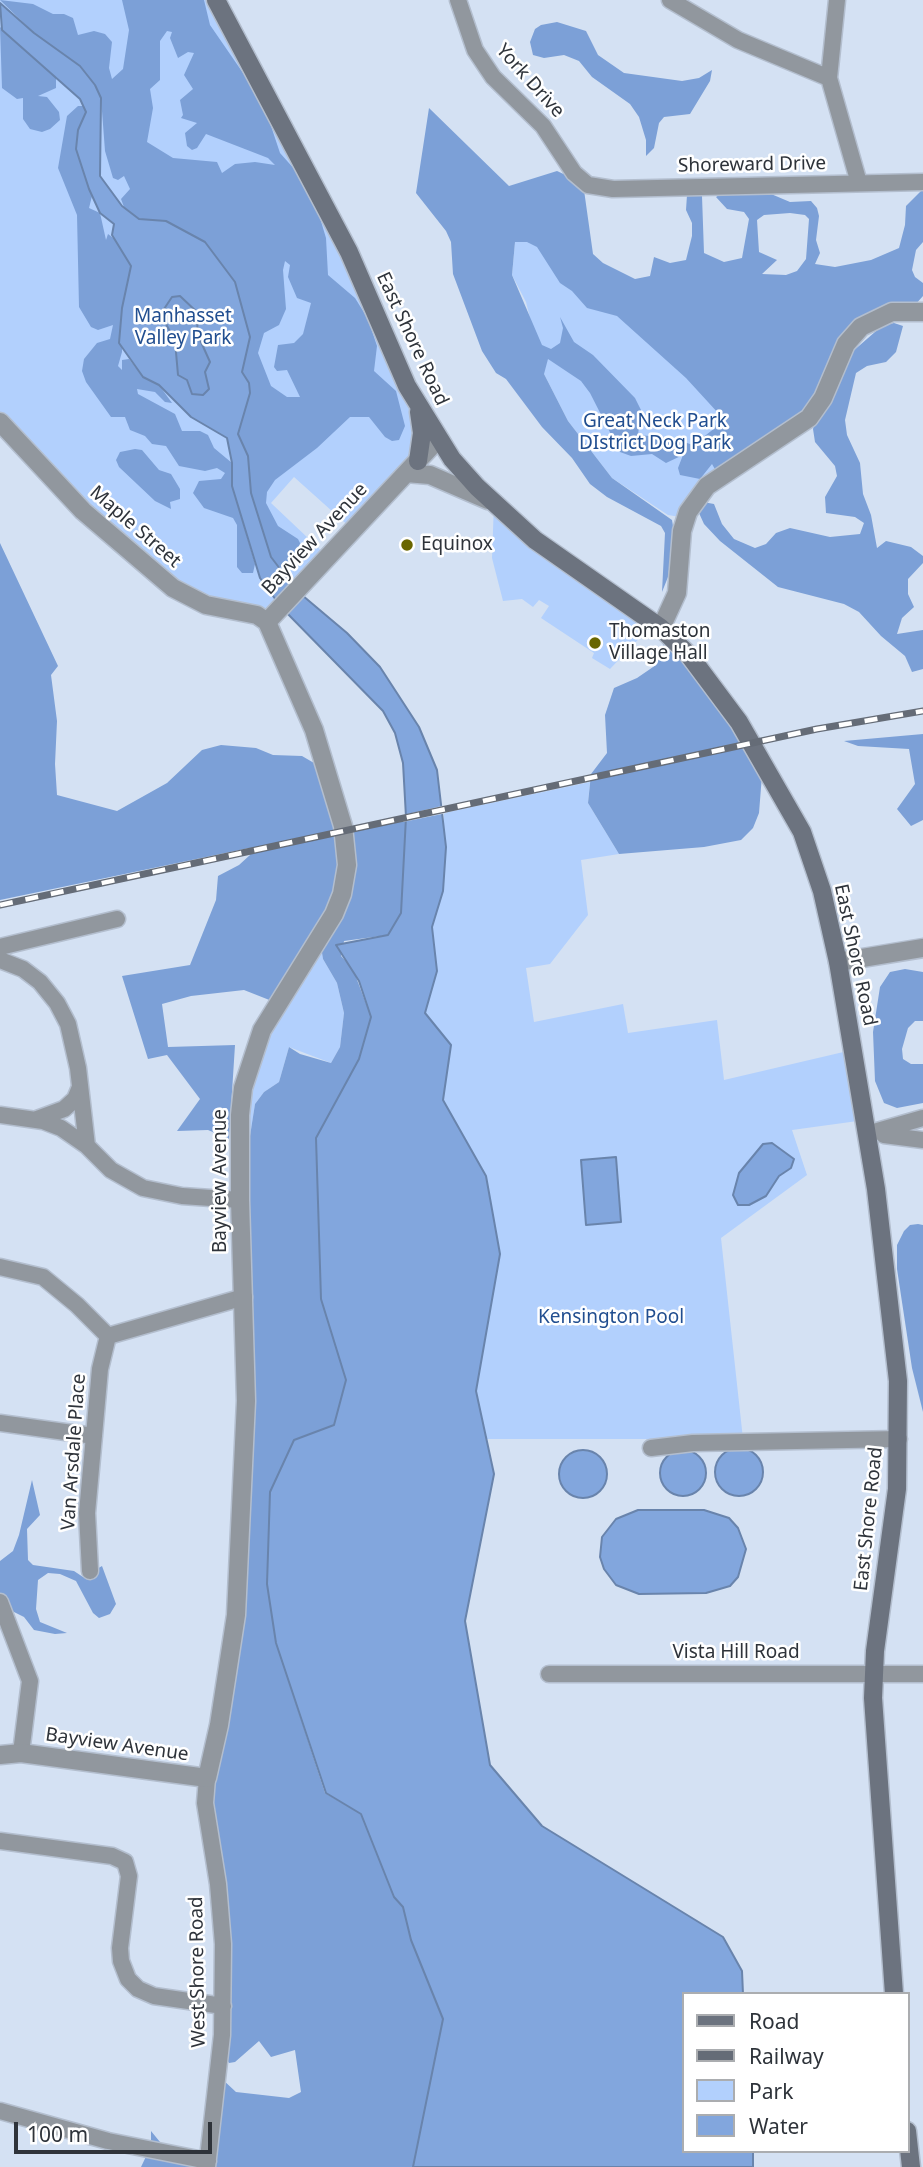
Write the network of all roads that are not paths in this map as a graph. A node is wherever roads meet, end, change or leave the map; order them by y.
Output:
1 (216, 0) edge
2 (458, 0) edge
3 (670, 0) edge
4 (836, 0) edge
5 (829, 78) junction
6 (923, 182) edge
7 (583, 183) joint
8 (859, 183) junction
9 (923, 312) edge
10 (418, 408) junction
11 (0, 422) edge
12 (439, 439) junction
13 (412, 467) junction
14 (494, 503) junction
15 (267, 622) junction
16 (662, 628) junction
17 (117, 919) dead end
18 (0, 947) edge
19 (923, 948) edge
20 (0, 960) edge
21 (838, 962) junction
22 (80, 1087) junction
23 (0, 1115) edge
24 (923, 1118) edge
25 (34, 1119) junction
26 (867, 1134) junction
27 (919, 1139) edge
28 (87, 1146) junction
29 (240, 1200) junction
30 (0, 1267) edge
31 (244, 1297) junction
32 (108, 1336) junction
33 (0, 1423) edge
34 (94, 1436) junction
35 (899, 1439) junction
36 (651, 1448) dead end
37 (90, 1572) dead end
38 (0, 1602) edge
39 (549, 1674) dead end
40 (873, 1674) junction
41 (923, 1674) edge
42 (22, 1753) junction
43 (0, 1755) edge
44 (207, 1778) junction
45 (0, 1841) edge
46 (894, 1992) edge
47 (222, 2006) junction
48 (0, 2111) edge
49 (909, 2150) edge
50 (207, 2164) edge
51 (911, 2167) edge

1 - 10 main road, East Shore Road
2 - 7 street, York Drive
3 - 5 street
4 - 5 street
5 - 8 street
6 - 8 street, Shoreward Drive
7 - 8 street, Shoreward Drive
9 - 16 street
10 - 12 main road, East Shore Road
10 - 13 main road
11 - 15 street, Maple Street
12 - 13 street, Bayview Avenue
12 - 14 main road, East Shore Road
13 - 14 street
13 - 15 street, Bayview Avenue
14 - 16 main road, East Shore Road
15 - 29 street, Bayview Avenue
16 - 21 main road, East Shore Road
17 - 18 street
19 - 21 street
20 - 22 street
21 - 26 main road, East Shore Road
22 - 25 street
22 - 28 street
23 - 25 street
24 - 26 street
25 - 28 street
26 - 27 street
26 - 35 main road, East Shore Road
28 - 29 street
29 - 31 street, Bayview Avenue
30 - 32 street
31 - 32 street
31 - 44 street, Bayview Avenue
32 - 34 street, Van Arsdale Place
33 - 34 street
34 - 37 street, Van Arsdale Place
35 - 36 street
35 - 40 main road, East Shore Road
38 - 42 street
39 - 40 street, Vista Hill Road
40 - 41 street, Vista Hill Road
40 - 46 main road, East Shore Road
42 - 43 street, Bayview Avenue
42 - 44 street, Bayview Avenue
44 - 47 street, West Shore Road
45 - 47 street
47 - 50 street, West Shore Road
48 - 50 street
49 - 51 main road

